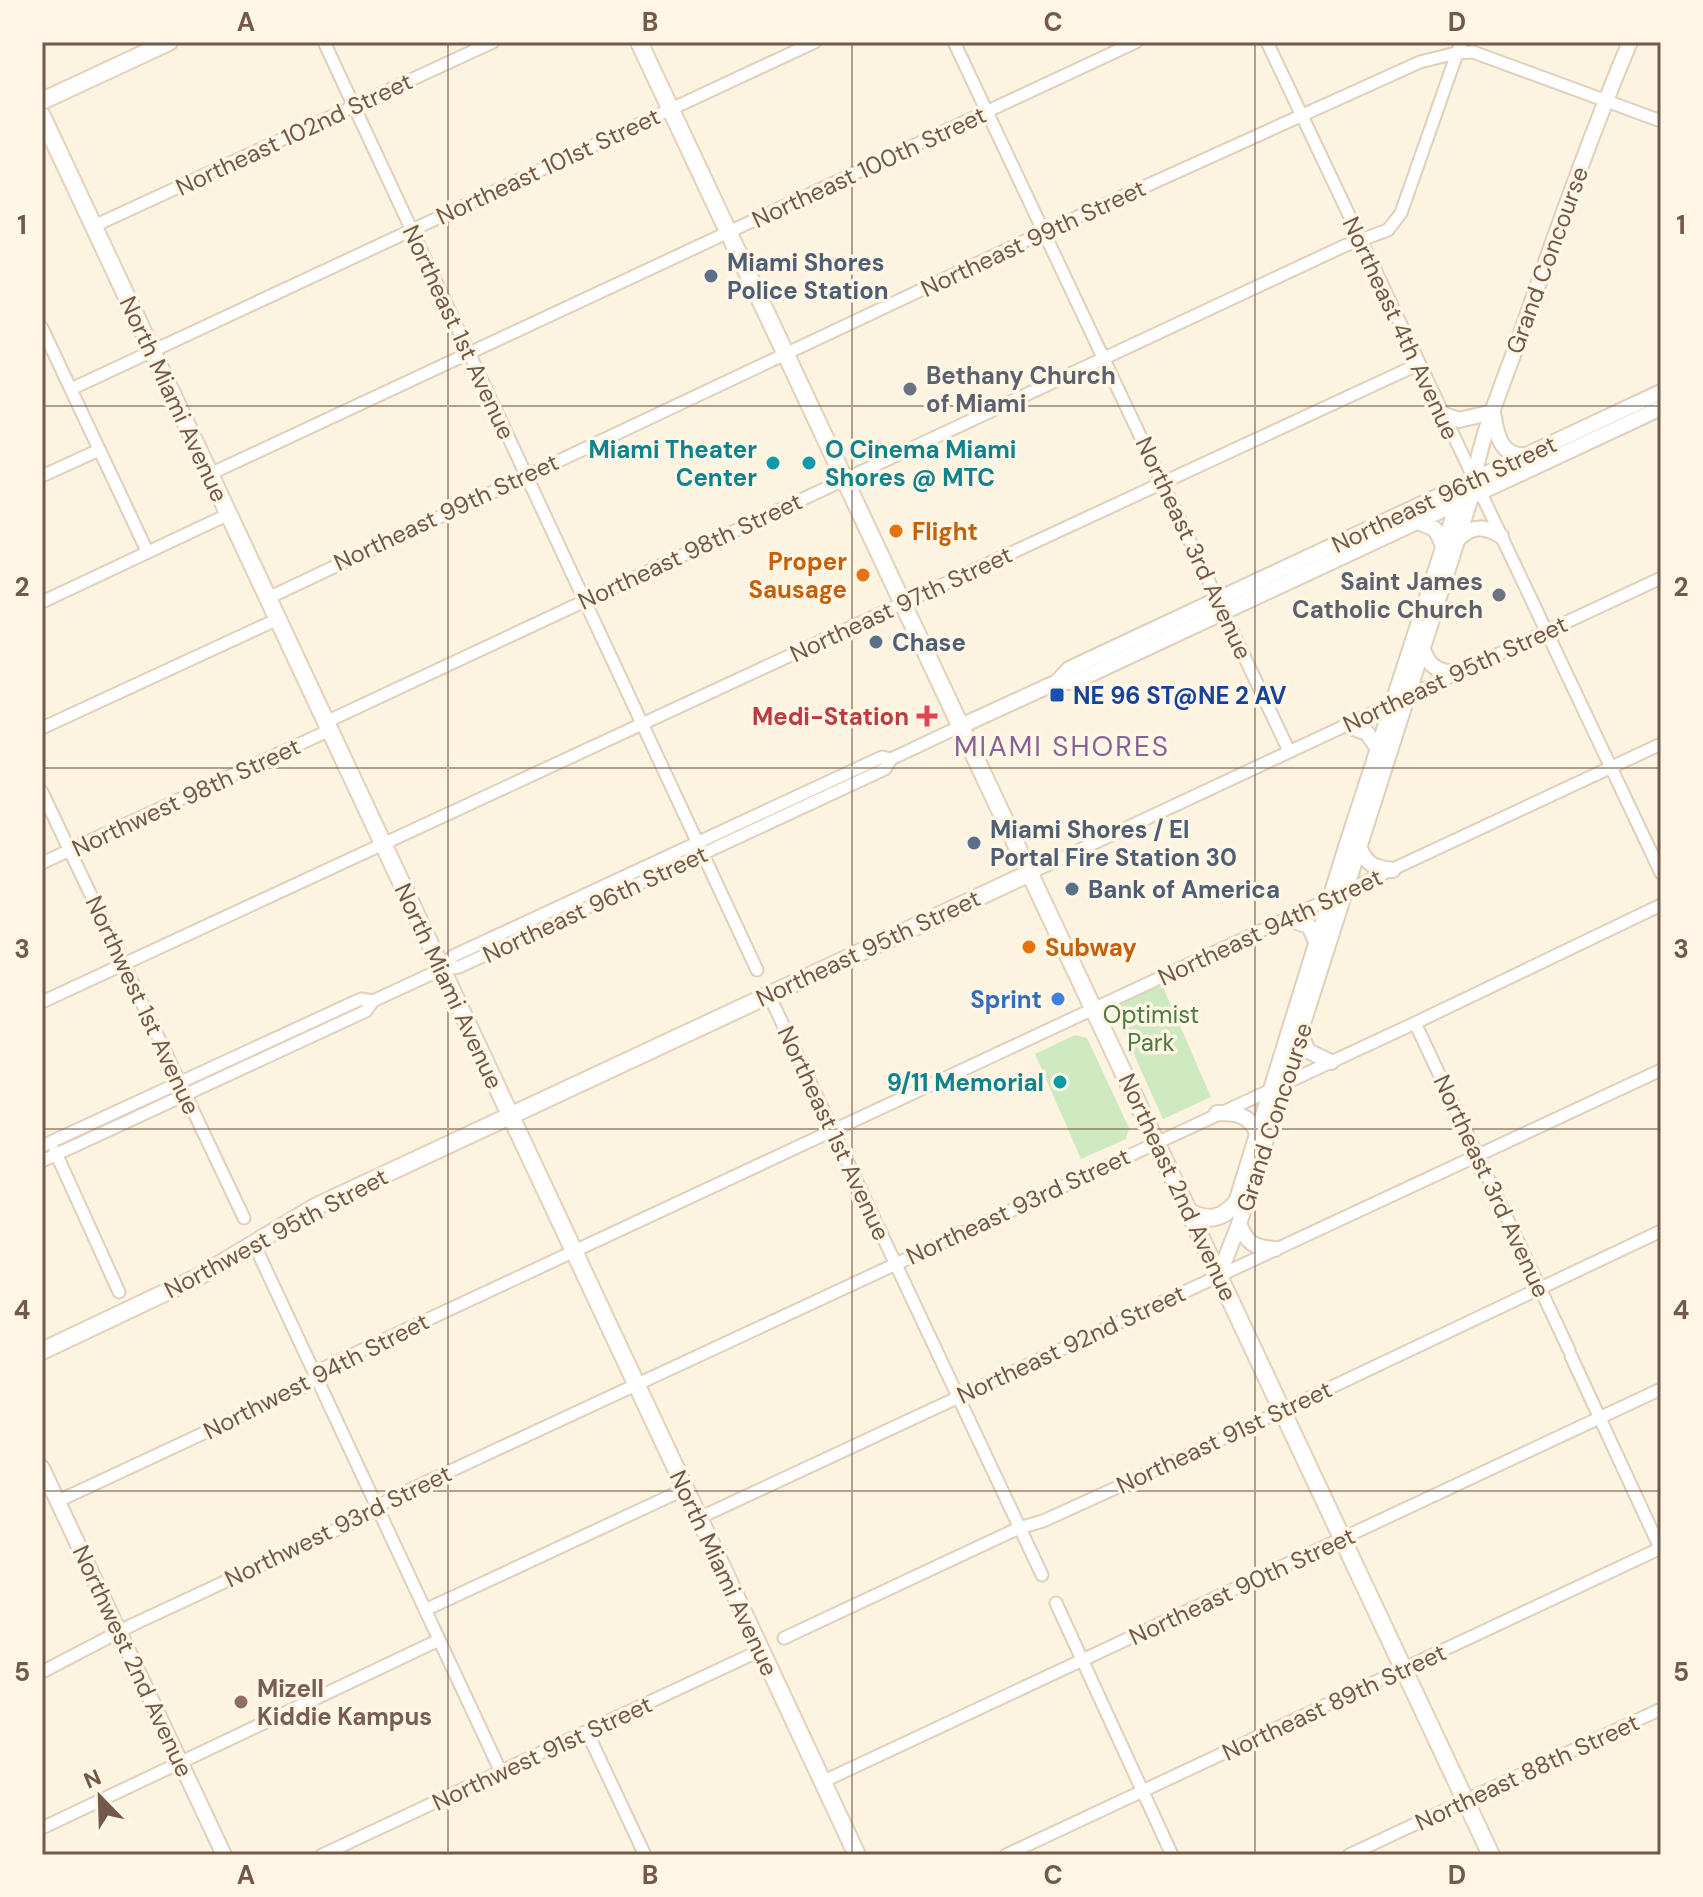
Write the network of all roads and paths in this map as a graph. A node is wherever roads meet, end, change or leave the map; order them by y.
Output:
1 (169, 42) edge
2 (324, 42) edge
3 (493, 42) edge
4 (639, 42) edge
5 (815, 42) edge
6 (954, 42) edge
7 (1136, 42) edge
8 (1267, 42) edge
9 (1630, 42) edge
10 (1459, 48) edge
11 (1605, 100) junction
12 (42, 101) edge
13 (354, 107) junction
14 (670, 108) junction
15 (987, 112) junction
16 (1302, 115) junction
17 (42, 116) edge
18 (1661, 121) edge
19 (94, 226) junction
20 (412, 230) junction
21 (728, 231) junction
22 (1044, 232) junction
23 (1360, 240) junction
24 (42, 328) edge
25 (47, 350) edge
26 (151, 350) junction
27 (468, 353) junction
28 (786, 354) junction
29 (1104, 360) junction
30 (1419, 364) junction
31 (71, 389) junction
32 (1661, 392) edge
33 (1661, 408) edge
34 (1493, 412) junction
35 (1442, 414) junction
36 (99, 450) junction
37 (1528, 455) junction
38 (210, 474) junction
39 (525, 474) junction
40 (42, 476) edge
41 (845, 479) junction
42 (1163, 484) junction
43 (1470, 493) junction
44 (229, 514) junction
45 (1418, 522) junction
46 (1501, 536) junction
47 (1458, 538) junction
48 (1444, 547) junction
49 (147, 551) junction
50 (1661, 578) edge
51 (268, 598) junction
52 (583, 601) junction
53 (42, 602) edge
54 (903, 602) junction
55 (1221, 606) junction
56 (278, 619) junction
57 (1546, 631) junction
58 (1423, 650) junction
59 (1457, 673) junction
60 (1409, 696) junction
61 (1394, 703) junction
62 (643, 723) junction
63 (1346, 725) junction
64 (328, 726) junction
65 (961, 726) junction
66 (42, 728) edge
67 (1661, 744) edge
68 (1378, 749) junction
69 (1289, 751) junction
70 (1611, 768) junction
71 (42, 792) edge
72 (383, 845) junction
73 (700, 848) junction
74 (1360, 848) junction
75 (70, 850) junction
76 (42, 863) edge
77 (1393, 870) junction
78 (1030, 873) junction
79 (1661, 873) edge
80 (1346, 892) junction
81 (1331, 899) junction
82 (1661, 905) edge
83 (1288, 919) junction
84 (1317, 944) junction
85 (123, 964) junction
86 (442, 969) junction
87 (757, 970) dead end
88 (769, 995) junction
89 (373, 1001) junction
90 (42, 1002) edge
91 (1094, 1009) junction
92 (1415, 1023) junction
93 (1300, 1033) junction
94 (1331, 1062) junction
95 (1661, 1070) edge
96 (179, 1083) junction
97 (1278, 1085) junction
98 (185, 1095) junction
99 (1217, 1113) junction
100 (510, 1115) junction
101 (832, 1131) junction
102 (1257, 1133) junction
103 (1156, 1142) junction
104 (46, 1144) edge
105 (56, 1154) junction
106 (1477, 1154) junction
107 (42, 1161) edge
108 (1236, 1203) junction
109 (1189, 1212) junction
110 (244, 1218) dead end
111 (1239, 1224) junction
112 (1661, 1231) edge
113 (254, 1244) junction
114 (1275, 1249) junction
115 (574, 1251) junction
116 (894, 1264) junction
117 (1219, 1275) junction
118 (1540, 1289) junction
119 (119, 1292) dead end
120 (42, 1351) edge
121 (316, 1377) junction
122 (636, 1385) junction
123 (1661, 1389) edge
124 (958, 1397) junction
125 (1283, 1410) junction
126 (1600, 1418) junction
127 (42, 1468) edge
128 (685, 1489) junction
129 (58, 1501) junction
130 (377, 1508) junction
131 (699, 1518) junction
132 (1019, 1528) junction
133 (1343, 1539) junction
134 (1661, 1549) edge
135 (1042, 1575) dead end
136 (1056, 1603) dead end
137 (425, 1610) junction
138 (120, 1632) junction
139 (784, 1638) dead end
140 (439, 1640) junction
141 (761, 1650) junction
142 (1082, 1658) junction
143 (1404, 1670) junction
144 (42, 1672) edge
145 (1661, 1709) edge
146 (587, 1732) junction
147 (180, 1761) junction
148 (501, 1772) junction
149 (822, 1782) junction
150 (1142, 1790) junction
151 (1465, 1801) junction
152 (42, 1828) edge
153 (224, 1855) edge
154 (322, 1855) edge
155 (645, 1855) edge
156 (857, 1855) edge
157 (1006, 1855) edge
158 (1172, 1855) edge
159 (1349, 1855) edge
160 (1491, 1855) edge

1 - 12 main road
2 - 13 street, Northeast 1st Avenue
3 - 13 street, Northeast 102nd Street
4 - 14 main road, Northeast 2nd Avenue
5 - 14 street, Northeast 101st Street
6 - 15 street, Northeast 3rd Avenue
7 - 15 street, Northeast 100th Street
8 - 16 street, Northeast 4th Avenue
9 - 11 street, Grand Concourse
10 - 11 street
10 - 16 street, Northeast 99th Street
10 - 23 street, Northeast 98th Street
11 - 18 street
11 - 34 street, Grand Concourse
13 - 19 street, Northeast 102nd Street
13 - 20 street, Northeast 1st Avenue
14 - 20 street, Northeast 101st Street
14 - 21 main road, Northeast 2nd Avenue
15 - 21 street, Northeast 100th Street
15 - 22 street, Northeast 3rd Avenue
16 - 22 street, Northeast 99th Street
16 - 23 street, Northeast 4th Avenue
17 - 19 main road, North Miami Avenue
19 - 26 main road, North Miami Avenue
20 - 26 street, Northeast 101st Street
20 - 27 street, Northeast 1st Avenue
21 - 27 street, Northeast 100th Street
21 - 28 main road, Northeast 2nd Avenue
22 - 28 street, Northeast 99th Street
22 - 29 street, Northeast 3rd Avenue
23 - 29 street, Northeast 98th Street
23 - 30 street, Northeast 4th Avenue
24 - 25 street
25 - 31 street
26 - 31 street, Northeast 101st Street
26 - 38 main road, North Miami Avenue
27 - 38 street, Northeast 100th Street
27 - 39 street, Northeast 1st Avenue
28 - 39 street, Northeast 99th Street
28 - 41 main road, Northeast 2nd Avenue
29 - 41 street, Northeast 98th Street
29 - 42 street, Northeast 3rd Avenue
30 - 35 street, Northeast 4th Avenue
30 - 42 street, Northeast 97th Street
31 - 36 street
32 - 37 street, Northeast 96th Street
33 - 43 street, Northeast 96th Street
34 - 35 street
34 - 37 street
34 - 43 street, Grand Concourse
35 - 43 street, Northeast 4th Avenue
36 - 40 street
36 - 49 street
37 - 43 street, Northeast 96th Street
38 - 44 main road, North Miami Avenue
39 - 51 street, Northeast 99th Street
39 - 52 street, Northeast 1st Avenue
41 - 52 street, Northeast 98th Street
41 - 54 main road, Northeast 2nd Avenue
42 - 54 street, Northeast 97th Street
42 - 55 street, Northeast 3rd Avenue
43 - 45 street, Northeast 96th Street
43 - 46 street, Northeast 4th Avenue
43 - 47 street, Grand Concourse
43 - 48 street, Grand Concourse
43 - 55 street, Northeast 96th Street
44 - 49 street
44 - 51 main road, North Miami Avenue
45 - 48 street
45 - 55 street, Northeast 96th Street
46 - 47 street
46 - 57 street, Northeast 4th Avenue
47 - 58 street, Grand Concourse
48 - 61 street, Grand Concourse
49 - 53 street
50 - 57 street, Northeast 95th Street
51 - 56 main road, North Miami Avenue
52 - 62 street, Northeast 1st Avenue
52 - 64 street, Northeast 98th Street
54 - 62 street, Northeast 97th Street
54 - 65 main road, Northeast 2nd Avenue
55 - 65 street, Northeast 96th Street
55 - 69 street, Northeast 3rd Avenue
56 - 64 main road, North Miami Avenue
56 - 66 street
57 - 59 street, Northeast 95th Street
57 - 70 street, Northeast 4th Avenue
58 - 59 street
58 - 60 street, Grand Concourse
59 - 60 street, Northeast 95th Street
60 - 61 street, Northeast 95th Street
60 - 74 street, Grand Concourse
61 - 63 street, Northeast 95th Street
61 - 68 street, Grand Concourse
62 - 72 street, Northeast 97th Street
62 - 73 street, Northeast 1st Avenue
63 - 68 street
63 - 69 street, Northeast 95th Street
64 - 72 main road, North Miami Avenue
64 - 75 street, Northwest 98th Street
65 - 73 street, Northeast 96th Street
65 - 78 main road, Northeast 2nd Avenue
67 - 70 street, Northeast 94th Street
68 - 81 street, Grand Concourse
69 - 78 street, Northeast 95th Street
70 - 77 street, Northeast 94th Street
70 - 79 street, Northeast 4th Avenue
71 - 75 street, Northwest 1st Avenue
72 - 85 street, Northeast 97th Street
72 - 86 main road, North Miami Avenue
73 - 86 street, Northeast 96th Street
73 - 87 street, Northeast 1st Avenue
74 - 77 street
74 - 80 street, Grand Concourse
75 - 76 street, Northwest 98th Street
75 - 85 street, Northwest 1st Avenue
77 - 80 street, Northeast 94th Street
78 - 88 main road, Northeast 95th Street
78 - 91 main road, Northeast 2nd Avenue
80 - 81 street, Northeast 94th Street
80 - 93 street, Grand Concourse
81 - 83 street, Northeast 94th Street
81 - 84 street, Grand Concourse
82 - 92 street, Northeast 93rd Street
83 - 84 street
83 - 91 street, Northeast 94th Street
84 - 97 street, Grand Concourse
85 - 90 street, Northeast 97th Street
85 - 96 street, Northwest 1st Avenue
86 - 89 street, Northeast 96th Street
86 - 100 main road, North Miami Avenue
88 - 100 main road, Northeast 95th Street
88 - 101 street, Northeast 1st Avenue
89 - 96 street
89 - 98 street
91 - 101 street, Northeast 94th Street
91 - 103 main road, Northeast 2nd Avenue
92 - 94 street, Northeast 93rd Street
92 - 106 street, Northeast 3rd Avenue
93 - 94 street
93 - 97 street, Grand Concourse
94 - 97 street, Northeast 93rd Street
95 - 106 street, Northeast 92nd Street
96 - 98 street, Northwest 1st Avenue
96 - 104 street
97 - 99 street, Northeast 93rd Street
97 - 102 street, Grand Concourse
97 - 111 street, Grand Concourse
98 - 105 street
98 - 110 street, Northwest 1st Avenue
99 - 102 street
99 - 103 street, Northeast 93rd Street
100 - 113 main road, Northwest 95th Street
100 - 115 main road, North Miami Avenue
101 - 115 street, Northeast 94th Street
101 - 116 street, Northeast 1st Avenue
102 - 108 street, Grand Concourse
103 - 109 main road, Northeast 2nd Avenue
103 - 116 street, Northeast 93rd Street
104 - 105 street
105 - 107 street
105 - 119 street
106 - 114 street, Northeast 92nd Street
106 - 118 street, Northeast 3rd Avenue
108 - 109 main road
108 - 117 street, Grand Concourse
109 - 117 main road, Northeast 2nd Avenue
111 - 114 street
111 - 117 street, Grand Concourse
112 - 118 street, Northeast 91st Street
113 - 120 main road, Northwest 95th Street
113 - 121 street
114 - 117 street, Northeast 92nd Street
115 - 121 street, Northwest 94th Street
115 - 122 main road, North Miami Avenue
116 - 122 street, Northeast 93rd Street
116 - 124 street, Northeast 1st Avenue
117 - 124 street, Northeast 92nd Street
117 - 125 main road, Northeast 2nd Avenue
118 - 125 street, Northeast 91st Street
118 - 126 street, Northeast 3rd Avenue
121 - 129 street, Northwest 94th Street
121 - 130 street
122 - 128 main road, North Miami Avenue
122 - 130 street, Northwest 93rd Street
123 - 126 street, Northeast 90th Street
124 - 131 street, Northeast 92nd Street
124 - 132 street, Northeast 1st Avenue
125 - 132 street, Northeast 91st Street
125 - 133 main road, Northeast 2nd Avenue
126 - 133 street, Northeast 90th Street
126 - 134 street, Northeast 3rd Avenue
127 - 129 street, Northwest 2nd Avenue
128 - 131 main road, North Miami Avenue
128 - 137 street
129 - 138 street, Northwest 2nd Avenue
130 - 137 street
130 - 138 street, Northwest 93rd Street
131 - 141 main road, North Miami Avenue
132 - 135 street, Northeast 1st Avenue
132 - 139 street, Northeast 91st Street
133 - 142 street, Northeast 90th Street
133 - 143 main road, Northeast 2nd Avenue
134 - 143 street, Northeast 89th Street
136 - 142 street
137 - 140 street
138 - 144 street, Northwest 93rd Street
138 - 147 street, Northwest 2nd Avenue
140 - 147 street
140 - 148 street
141 - 146 street, Northwest 91st Street
141 - 149 main road, North Miami Avenue
142 - 149 street, Northeast 90th Street
142 - 150 street
143 - 150 street, Northeast 89th Street
143 - 151 main road, Northeast 2nd Avenue
145 - 151 street, Northeast 88th Street
146 - 148 street, Northwest 91st Street
146 - 155 street
147 - 152 street
147 - 153 street, Northwest 2nd Avenue
148 - 154 street, Northwest 91st Street
149 - 156 main road, North Miami Avenue
150 - 157 street, Northeast 89th Street
150 - 158 street
151 - 159 street, Northeast 88th Street
151 - 160 main road, Northeast 2nd Avenue

